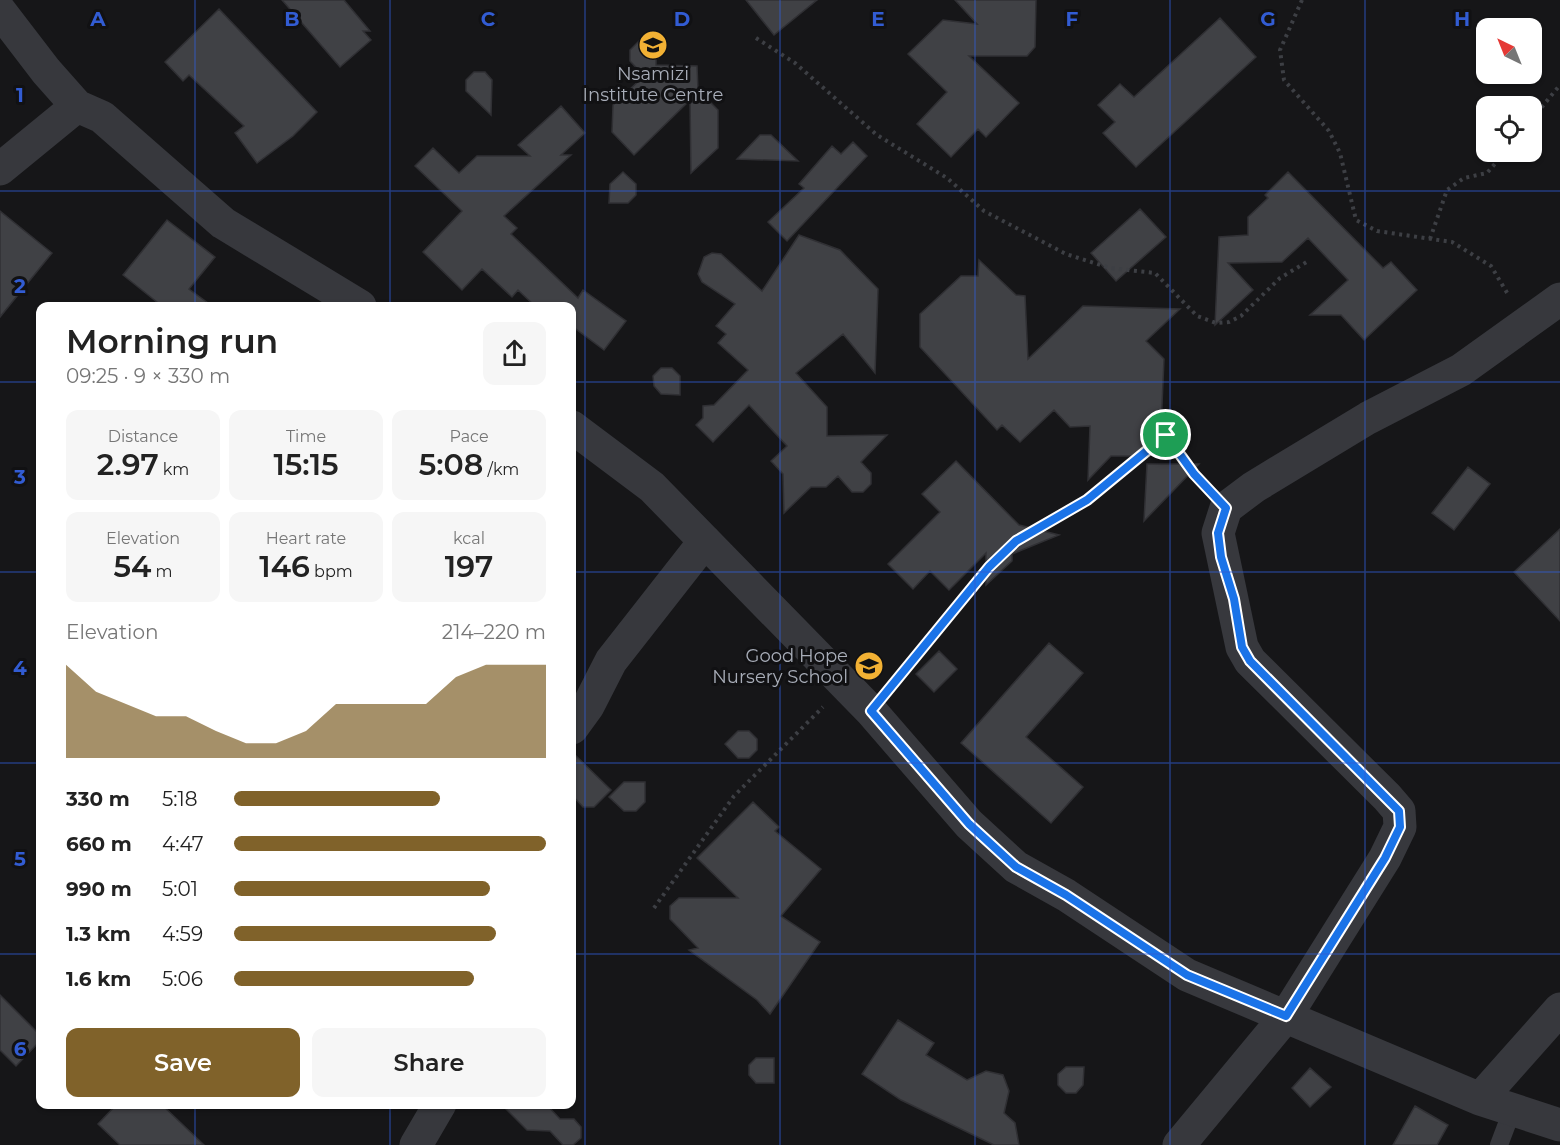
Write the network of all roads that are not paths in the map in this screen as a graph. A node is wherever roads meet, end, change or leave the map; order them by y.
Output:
1 (0, 11) edge
2 (77, 106) junction
3 (0, 169) edge
4 (1560, 299) edge
5 (354, 302) edge
6 (576, 430) edge
7 (705, 541) junction
8 (576, 722) edge
9 (1560, 1009) edge
10 (1286, 1016) junction
11 (1480, 1099) junction
12 (1513, 1108) junction
13 (437, 1109) edge
14 (1560, 1125) edge
15 (416, 1145) edge
16 (1179, 1145) edge
17 (1499, 1145) edge

1 - 2 street
2 - 3 street
2 - 5 street
4 - 10 street
6 - 7 street
7 - 8 street
7 - 10 street
9 - 11 street
10 - 11 street
10 - 16 street
11 - 12 street
12 - 14 street
12 - 17 lane
13 - 15 street

